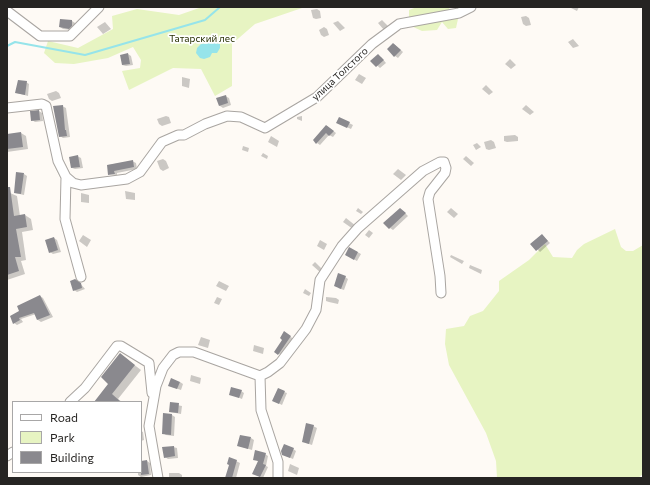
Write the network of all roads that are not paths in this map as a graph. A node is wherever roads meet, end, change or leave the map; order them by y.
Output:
1 (99, 7) edge
2 (471, 7) edge
3 (7, 11) edge
4 (7, 108) edge
5 (66, 176) junction
6 (81, 277) dead end
7 (440, 292) dead end
8 (260, 376) junction
9 (71, 401) edge
10 (152, 404) junction
11 (158, 478) edge
12 (278, 478) edge

1 - 3 street
2 - 5 street, улица Толстого
4 - 5 street
5 - 6 street
7 - 8 street
8 - 10 street
8 - 12 street
9 - 10 street
10 - 11 street

